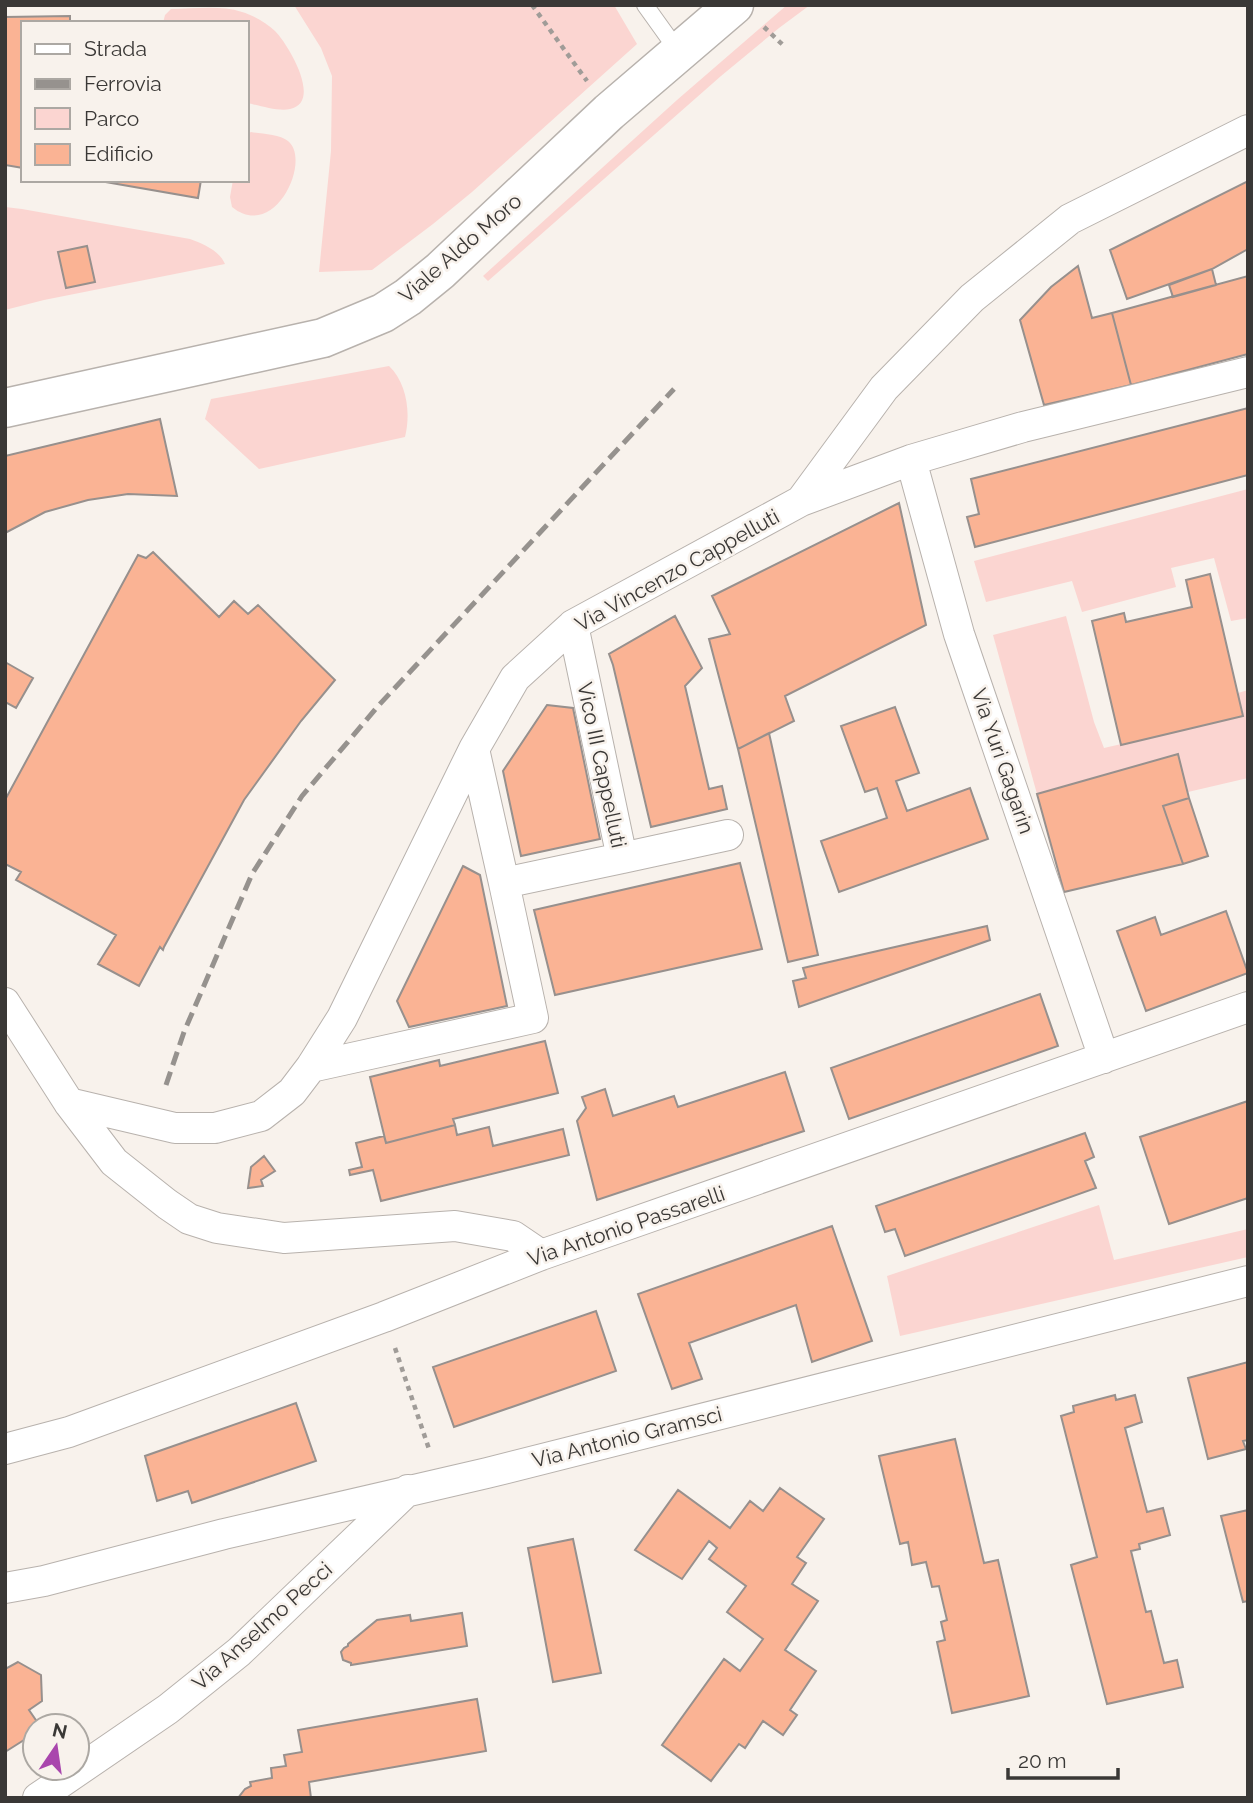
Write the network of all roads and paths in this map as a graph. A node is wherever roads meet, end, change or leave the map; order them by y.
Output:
1 (532, 5) edge
2 (645, 5) edge
3 (746, 13) edge
4 (784, 46) dead end
5 (678, 51) junction
6 (609, 111) junction
7 (1248, 130) edge
8 (1248, 372) edge
9 (5, 408) edge
10 (911, 460) junction
11 (801, 501) junction
12 (573, 625) junction
13 (474, 749) junction
14 (728, 835) dead end
15 (622, 858) junction
16 (504, 883) junction
17 (1248, 1007) edge
18 (9, 1015) edge
19 (1104, 1058) junction
20 (312, 1067) junction
21 (69, 1103) junction
22 (541, 1255) junction
23 (1248, 1281) edge
24 (384, 1317) junction
25 (5, 1448) edge
26 (441, 1483) junction
27 (408, 1490) junction
28 (5, 1588) edge
29 (38, 1798) edge

1 - 6 path
2 - 5 lane
3 - 4 path
3 - 5 main road, Viale Aldo Moro
5 - 6 main road, Viale Aldo Moro
6 - 9 main road, Viale Aldo Moro
7 - 11 street
8 - 10 street, Via Vincenzo Cappelluti
10 - 11 street, Via Vincenzo Cappelluti
10 - 19 street, Via Yuri Gagarin
11 - 12 street, Via Vincenzo Cappelluti
12 - 13 street, Via Vincenzo Cappelluti
12 - 15 street, Vico III Cappelluti
13 - 16 street
13 - 20 street, Via Vincenzo Cappelluti
14 - 15 street
15 - 16 street, Vico III Cappelluti
16 - 20 street
17 - 19 street, Via Antonio Passarelli
18 - 21 street
19 - 22 street, Via Antonio Passarelli
20 - 21 street, Via Vincenzo Cappelluti
21 - 22 street
22 - 24 street, Via Antonio Passarelli
23 - 26 street, Via Antonio Gramsci
24 - 25 street, Via Antonio Passarelli
24 - 26 path
26 - 27 street, Via Antonio Gramsci
27 - 28 street, Via Antonio Gramsci
27 - 29 street, Via Anselmo Pecci

